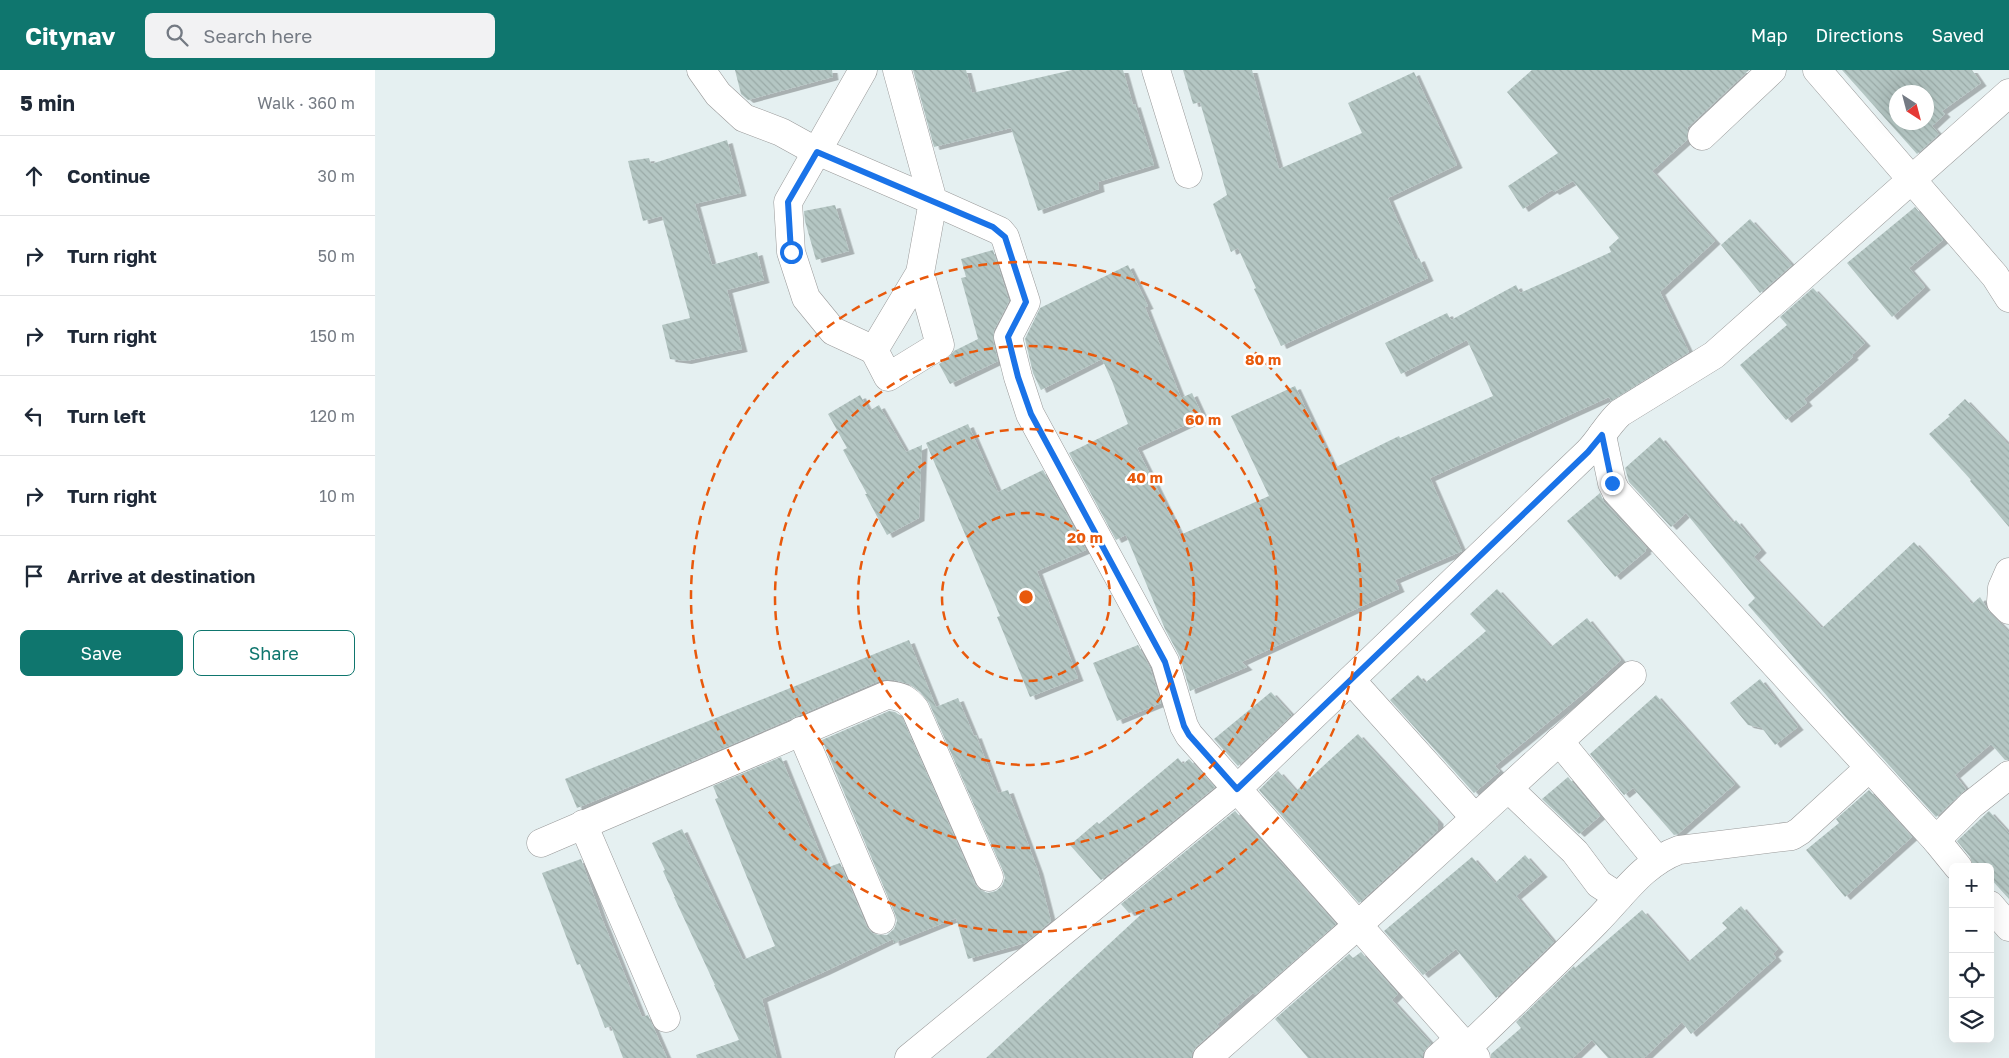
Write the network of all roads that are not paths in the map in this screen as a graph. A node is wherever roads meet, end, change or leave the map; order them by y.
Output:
1 (701, 70) edge
2 (863, 70) edge
3 (897, 70) edge
4 (1156, 70) edge
5 (1772, 70) edge
6 (1817, 70) edge
7 (2009, 93) edge
8 (1702, 136) dead end
9 (817, 152) junction
10 (1188, 174) dead end
11 (1911, 179) junction
12 (933, 201) junction
13 (919, 273) junction
14 (2009, 298) edge
15 (874, 350) junction
16 (1602, 435) junction
17 (2009, 572) edge
18 (2009, 610) edge
19 (1632, 675) dead end
20 (1351, 680) junction
21 (801, 731) junction
22 (1559, 741) junction
23 (1869, 768) junction
24 (2009, 774) edge
25 (1508, 788) junction
26 (1237, 789) junction
27 (1475, 818) junction
28 (583, 824) junction
29 (1936, 840) junction
30 (541, 843) dead end
31 (1657, 860) junction
32 (1955, 863) edge
33 (989, 877) dead end
34 (1619, 897) junction
35 (1993, 908) edge
36 (881, 920) dead end
37 (1358, 925) junction
38 (2009, 927) edge
39 (666, 1018) dead end
40 (1467, 1048) edge
41 (909, 1058) edge
42 (1207, 1058) edge
43 (1439, 1058) edge

1 - 9 street
2 - 9 street
3 - 12 street
4 - 10 street
5 - 8 street
6 - 11 street
7 - 11 street
9 - 12 street
9 - 15 street
11 - 14 street
11 - 16 street
12 - 13 street
12 - 26 street
13 - 15 street
13 - 15 street
16 - 20 street
16 - 23 street
17 - 18 street
19 - 22 street
20 - 26 street
20 - 27 street
21 - 28 street
21 - 33 street
21 - 36 street
22 - 25 street
22 - 31 street
23 - 29 street
23 - 31 street
24 - 29 street
25 - 27 street
25 - 34 street
26 - 37 street
26 - 41 street
27 - 37 street
28 - 30 street
28 - 39 street
29 - 32 street
31 - 34 street
34 - 40 street
35 - 38 street
37 - 40 street
37 - 42 street
40 - 43 street

